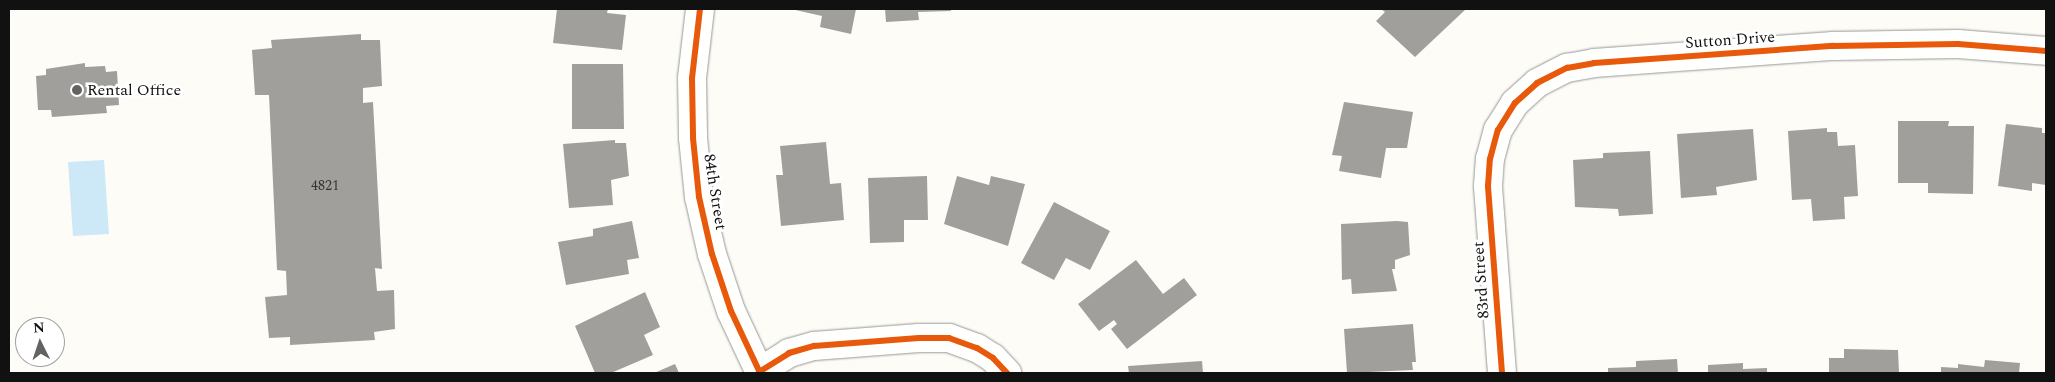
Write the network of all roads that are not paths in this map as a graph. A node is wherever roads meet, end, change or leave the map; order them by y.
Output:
1 (700, 9) edge
2 (2046, 51) edge
3 (1488, 186) joint
4 (759, 372) edge
5 (1007, 373) edge
6 (1502, 373) edge

1 - 4 street, 84th Street
2 - 3 street, Sutton Drive
3 - 6 street, 83rd Street
4 - 5 street, 84th Street

